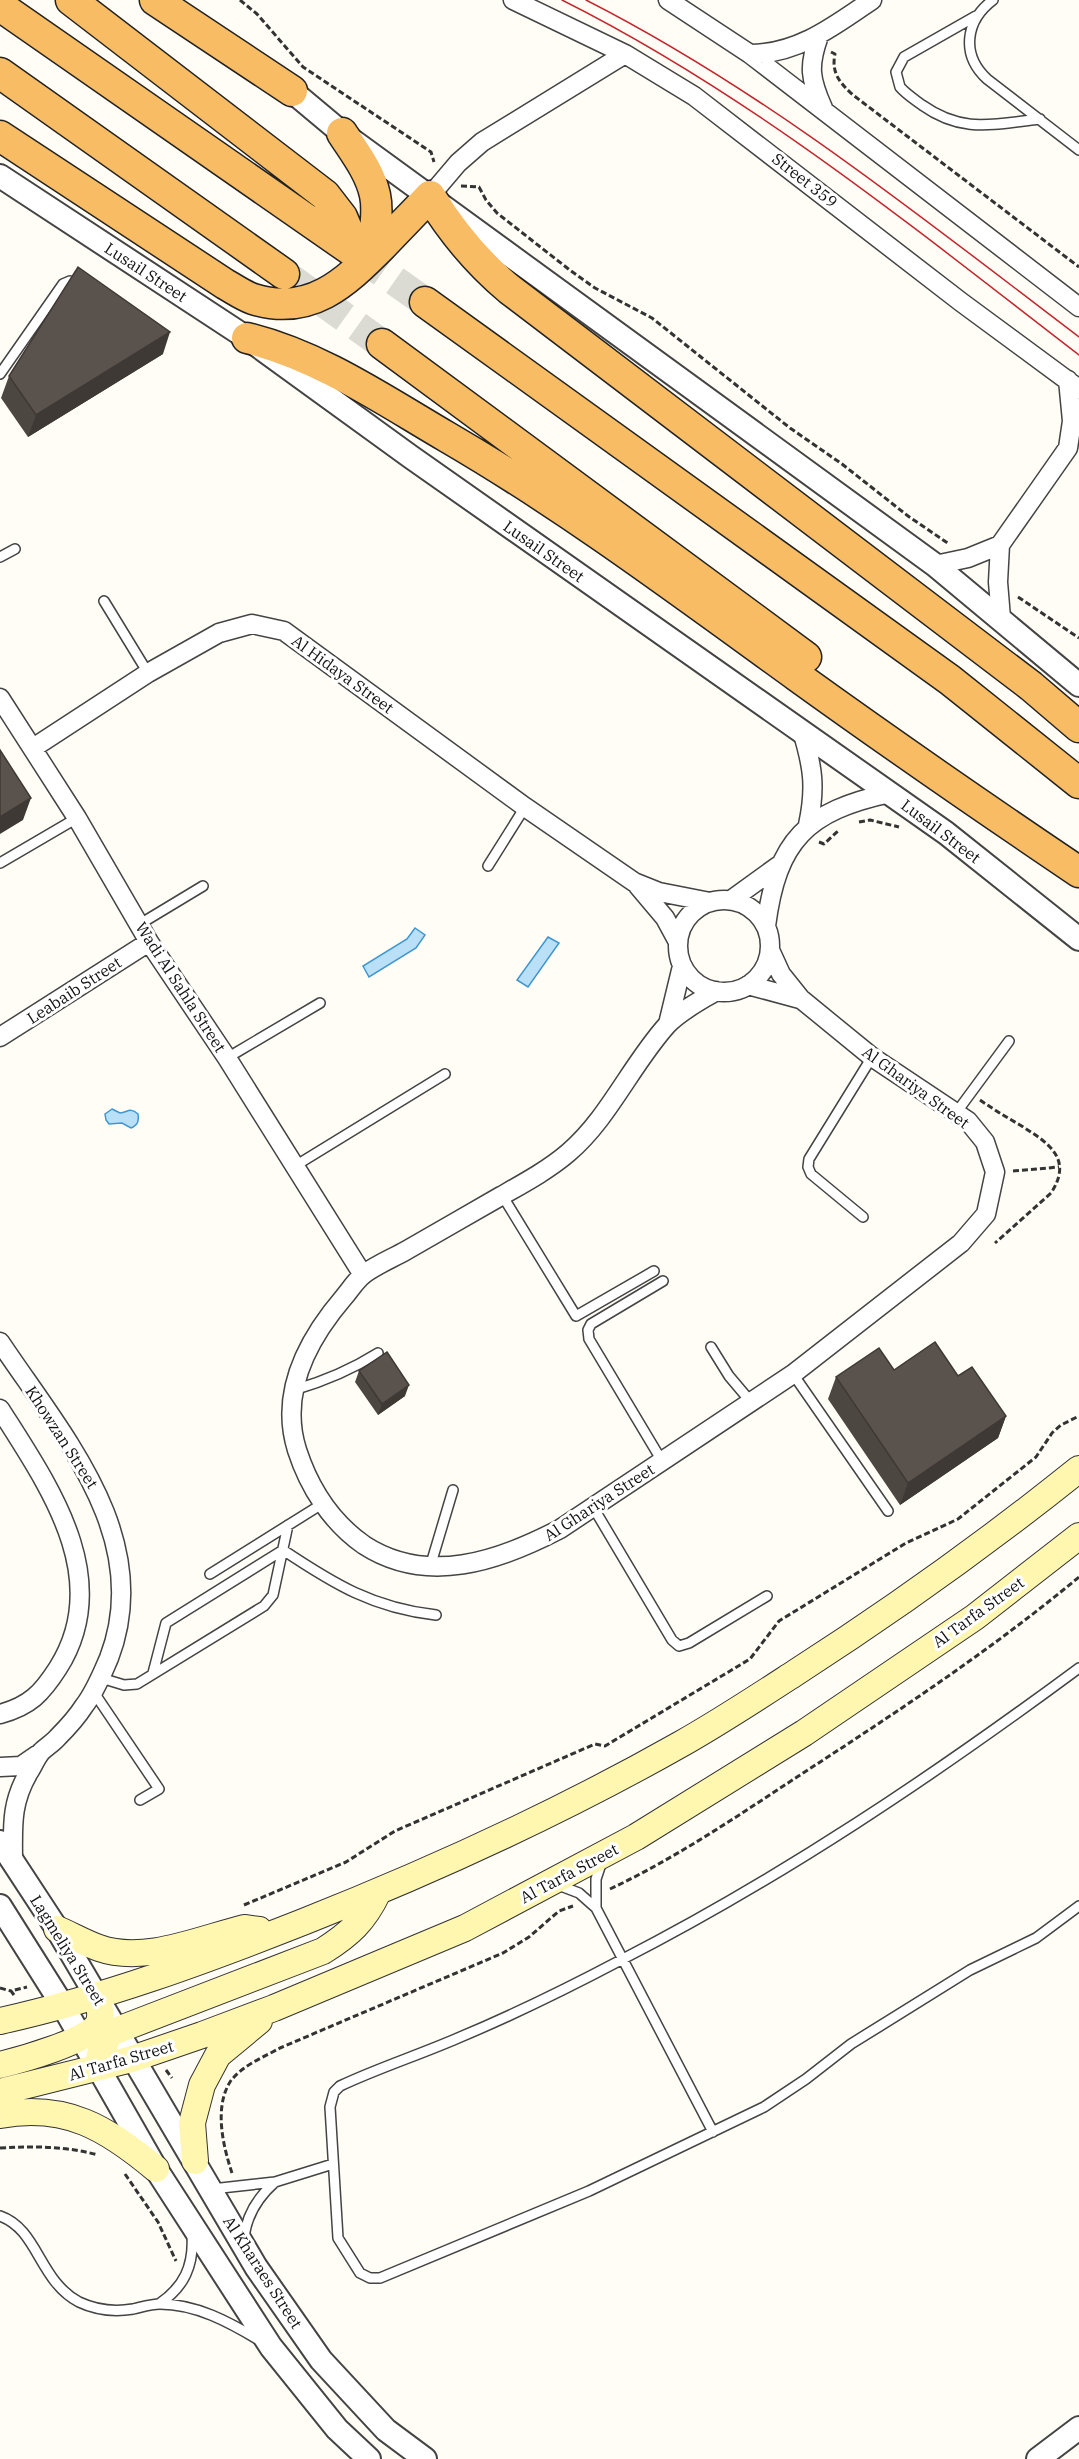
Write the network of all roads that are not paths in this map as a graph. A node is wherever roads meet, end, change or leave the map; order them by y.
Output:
1 (71, 0) edge
2 (155, 0) edge
3 (179, 0) edge
4 (513, 0) edge
5 (668, 0) edge
6 (872, 0) edge
7 (993, 0) edge
8 (0, 6) edge
9 (976, 16) junction
10 (819, 36) junction
11 (626, 54) junction
12 (750, 54) junction
13 (0, 73) edge
14 (292, 91) junction
15 (0, 98) edge
16 (825, 111) junction
17 (1040, 119) junction
18 (342, 133) junction
19 (0, 136) edge
20 (1079, 150) edge
21 (0, 176) edge
22 (439, 186) junction
23 (248, 249) junction
24 (365, 255) junction
25 (284, 274) tunnel mouth
26 (87, 291) edge
27 (425, 302) tunnel mouth
28 (1079, 307) edge
29 (247, 338) junction
30 (382, 344) tunnel mouth
31 (0, 374) edge
32 (1073, 384) edge
33 (1074, 445) edge
34 (1000, 545) junction
35 (15, 549) dead end
36 (0, 557) edge
37 (935, 565) junction
38 (104, 601) dead end
39 (1001, 618) junction
40 (148, 673) junction
41 (1079, 685) edge
42 (0, 698) edge
43 (1079, 727) edge
44 (802, 731) junction
45 (33, 748) junction
46 (1079, 783) edge
47 (890, 793) junction
48 (525, 807) junction
49 (77, 818) junction
50 (805, 829) junction
51 (1079, 860) edge
52 (0, 863) edge
53 (488, 866) dead end
54 (778, 866) junction
55 (1079, 872) edge
56 (634, 882) junction
57 (203, 886) dead end
58 (731, 900) junction
59 (710, 902) junction
60 (140, 924) junction
61 (766, 926) junction
62 (1079, 939) edge
63 (149, 942) junction
64 (678, 942) junction
65 (770, 950) junction
66 (682, 966) junction
67 (748, 985) junction
68 (716, 991) junction
69 (801, 999) junction
70 (320, 1002) dead end
71 (668, 1024) junction
72 (0, 1037) edge
73 (1009, 1041) dead end
74 (872, 1057) junction
75 (227, 1058) junction
76 (445, 1074) dead end
77 (956, 1113) junction
78 (295, 1166) junction
79 (502, 1195) junction
80 (862, 1217) dead end
81 (654, 1271) dead end
82 (363, 1275) junction
83 (663, 1281) dead end
84 (0, 1342) edge
85 (711, 1347) dead end
86 (378, 1353) dead end
87 (793, 1374) junction
88 (294, 1390) junction
89 (751, 1402) junction
90 (0, 1409) edge
91 (662, 1461) junction
92 (1079, 1468) edge
93 (453, 1490) dead end
94 (322, 1504) junction
95 (593, 1507) junction
96 (888, 1511) dead end
97 (288, 1525) junction
98 (1079, 1536) edge
99 (283, 1550) junction
100 (430, 1568) junction
101 (210, 1574) dead end
102 (767, 1596) dead end
103 (436, 1615) dead end
104 (1079, 1668) edge
105 (153, 1673) junction
106 (97, 1684) junction
107 (20, 1709) junction
108 (0, 1714) edge
109 (0, 1724) edge
110 (40, 1753) junction
111 (0, 1767) edge
112 (140, 1800) dead end
113 (0, 1842) edge
114 (606, 1852) junction
115 (13, 1864) junction
116 (547, 1884) junction
117 (378, 1892) junction
118 (591, 1898) junction
119 (0, 1906) edge
120 (1079, 1906) edge
121 (57, 1929) junction
122 (277, 1932) junction
123 (623, 1960) junction
124 (97, 1997) junction
125 (63, 2006) junction
126 (274, 2008) junction
127 (0, 2021) edge
128 (116, 2029) junction
129 (81, 2037) junction
130 (132, 2059) junction
131 (0, 2065) edge
132 (98, 2067) junction
133 (0, 2092) edge
134 (0, 2115) edge
135 (713, 2132) junction
136 (195, 2161) junction
137 (333, 2164) junction
138 (156, 2169) junction
139 (275, 2182) junction
140 (210, 2189) junction
141 (0, 2216) edge
142 (191, 2224) junction
143 (243, 2246) junction
144 (159, 2304) junction
145 (271, 2347) junction
146 (1079, 2428) edge
147 (366, 2456) edge
148 (425, 2459) edge
149 (1038, 2459) edge

1 - 24 highway
2 - 14 highway
3 - 14 street
4 - 11 street, Street 359
5 - 12 street
6 - 10 street
7 - 9 lane
8 - 24 highway
9 - 17 lane
9 - 17 lane
10 - 12 street
10 - 16 street
11 - 22 street
11 - 32 street, Street 359
12 - 16 street
13 - 23 highway
14 - 18 street
15 - 23 highway
16 - 28 street
17 - 20 lane
18 - 22 street
18 - 24 highway
19 - 24 highway
21 - 29 street, Lusail Street
22 - 24 highway
22 - 37 street
22 - 43 highway
23 - 25 highway
26 - 31 lane
27 - 46 highway
29 - 44 street, Lusail Street
29 - 55 highway
30 - 51 highway
32 - 33 street
33 - 34 street
34 - 37 street
34 - 39 street
35 - 36 lane
37 - 39 street
38 - 40 lane
39 - 41 street
40 - 45 street, Al Hidaya Street
40 - 48 street, Al Hidaya Street
42 - 45 street, Wadi Al Sahla Street
44 - 47 street, Lusail Street
44 - 50 street
45 - 49 street, Wadi Al Sahla Street
47 - 50 street
47 - 62 street, Lusail Street
48 - 53 lane
48 - 56 street, Al Hidaya Street
49 - 52 lane
49 - 60 street, Wadi Al Sahla Street
50 - 54 street
54 - 58 street
54 - 61 street
56 - 59 street, Al Hidaya Street
56 - 64 street, Al Hidaya Street
57 - 60 lane
58 - 59 street
58 - 61 street
59 - 64 street
60 - 63 street, Wadi Al Sahla Street
61 - 65 street
63 - 72 street, Leabaib Street
63 - 75 street, Wadi Al Sahla Street
64 - 66 street
65 - 67 street
65 - 69 street, Al Ghariya Street
66 - 68 street
66 - 71 street, Al Ghariya Street
67 - 68 street
67 - 69 street, Al Ghariya Street
68 - 71 street, Al Ghariya Street
69 - 74 street, Al Ghariya Street
70 - 75 lane
71 - 79 street, Al Ghariya Street
73 - 77 lane
74 - 77 street, Al Ghariya Street
74 - 80 lane
75 - 78 street, Wadi Al Sahla Street
76 - 78 lane
77 - 87 street, Al Ghariya Street
78 - 82 street, Wadi Al Sahla Street
79 - 81 lane
79 - 82 street, Al Ghariya Street
82 - 88 street, Al Ghariya Street
83 - 91 lane
84 - 106 street, Khowzan Street
85 - 89 lane
86 - 88 lane
87 - 89 street, Al Ghariya Street
87 - 96 lane
88 - 94 street, Al Ghariya Street
89 - 91 street, Al Ghariya Street
90 - 107 street
91 - 95 street, Al Ghariya Street
92 - 117 main road
93 - 100 lane
94 - 97 lane
94 - 100 street, Al Ghariya Street
95 - 100 street, Al Ghariya Street
95 - 102 lane
97 - 99 lane
97 - 101 lane
98 - 114 main road, Al Tarfa Street
99 - 103 lane
99 - 105 lane
99 - 105 lane
104 - 123 lane
105 - 106 lane
106 - 110 street, Khowzan Street
106 - 112 lane
107 - 108 street
107 - 109 street
110 - 111 street
110 - 115 street, Khowzan Street
113 - 115 street, Lagmeliya Street
114 - 116 main road, Al Tarfa Street
114 - 118 lane
115 - 121 street, Lagmeliya Street
116 - 118 lane
116 - 126 main road, Al Tarfa Street
117 - 122 main road
117 - 128 main road
118 - 123 lane
119 - 125 street, Lagmeliya Street
120 - 135 lane
121 - 122 main road
121 - 124 street, Lagmeliya Street
122 - 124 main road
123 - 135 lane
123 - 137 lane
124 - 125 main road
124 - 128 street, Lagmeliya Street
124 - 129 main road
125 - 127 main road
125 - 129 street, Lagmeliya Street
126 - 130 main road, Al Tarfa Street
126 - 136 main road
128 - 130 street, Lagmeliya Street
128 - 132 main road
129 - 131 main road
129 - 132 street, Lagmeliya Street
130 - 132 main road, Al Tarfa Street
130 - 136 street, Al Kharaes Street
132 - 133 main road, Al Tarfa Street
132 - 138 street, Al Kharaes Street
134 - 138 main road
135 - 137 lane
136 - 140 street, Al Kharaes Street
137 - 139 lane
138 - 142 street, Al Kharaes Street
139 - 140 lane
139 - 143 lane
140 - 143 street, Al Kharaes Street
141 - 144 lane
142 - 144 lane
142 - 145 street, Al Kharaes Street
143 - 148 street, Al Kharaes Street
144 - 145 lane
145 - 147 street, Al Kharaes Street
146 - 149 street

